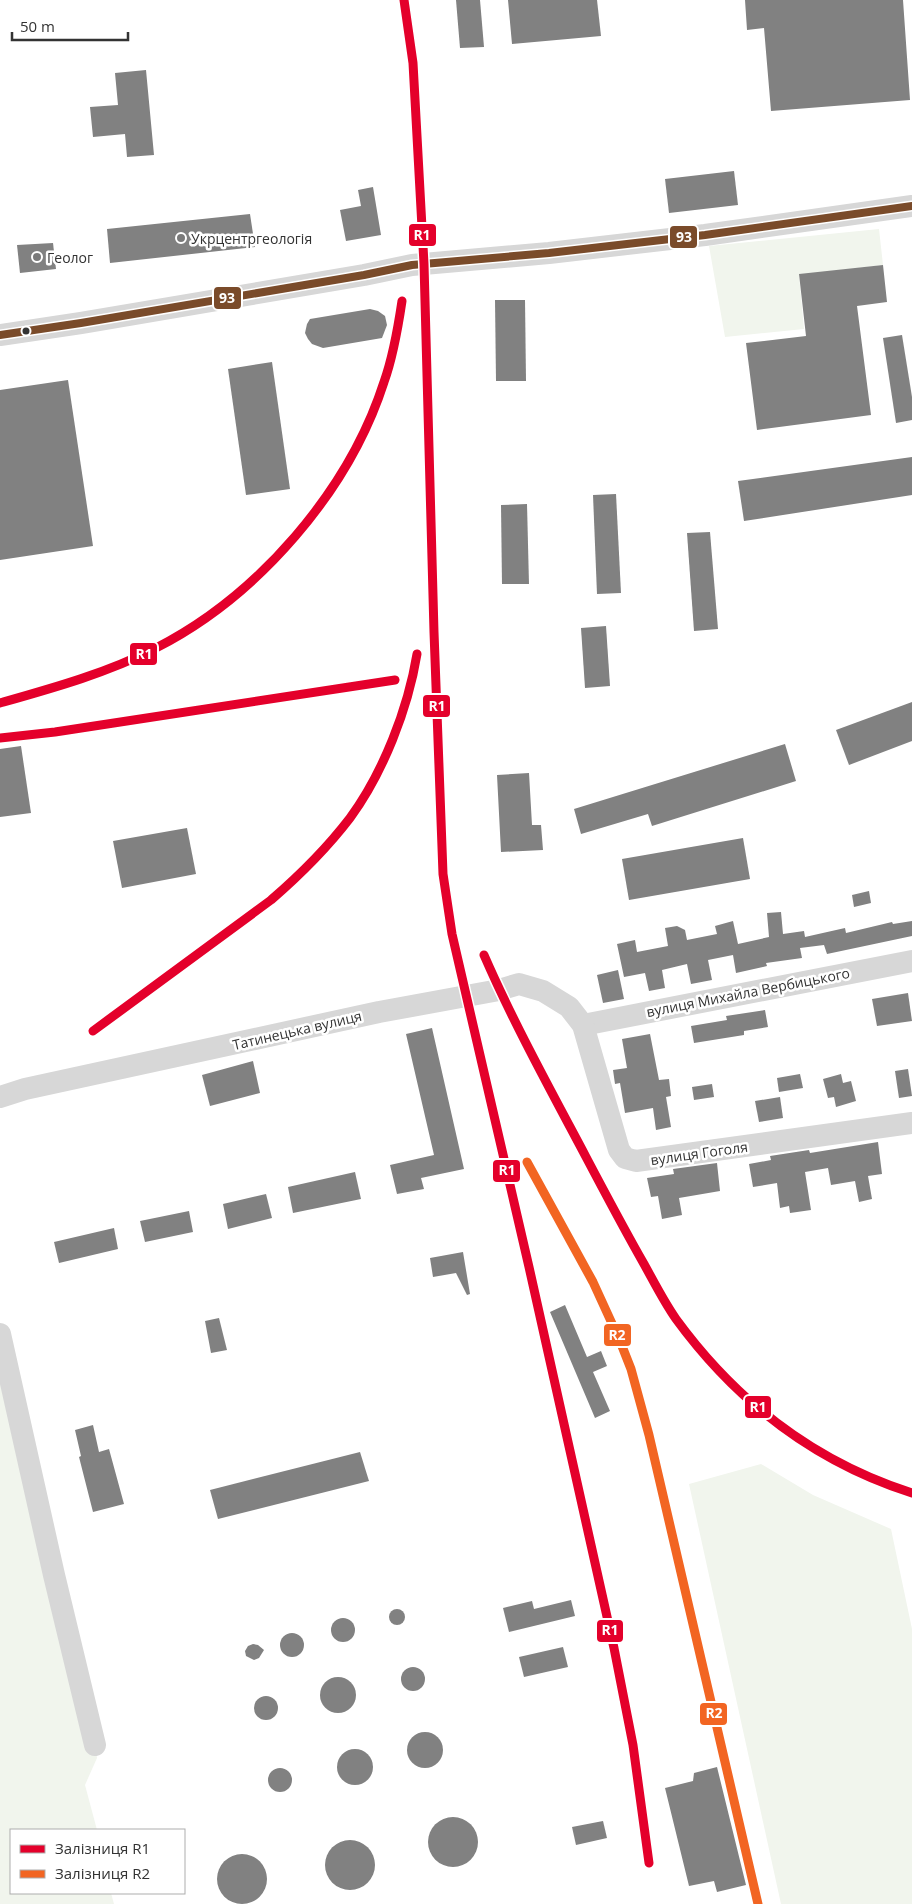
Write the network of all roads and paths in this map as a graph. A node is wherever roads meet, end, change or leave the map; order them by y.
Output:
1 (912, 206) edge
2 (0, 335) edge
3 (912, 961) edge
4 (583, 1025) junction
5 (0, 1097) edge
6 (912, 1123) edge
7 (0, 1334) edge
8 (95, 1745) dead end

1 - 2 street
3 - 4 street, вулиця Михайла Вербицького
4 - 5 street, Татинецька вулиця
4 - 6 street, вулиця Гоголя
7 - 8 street

